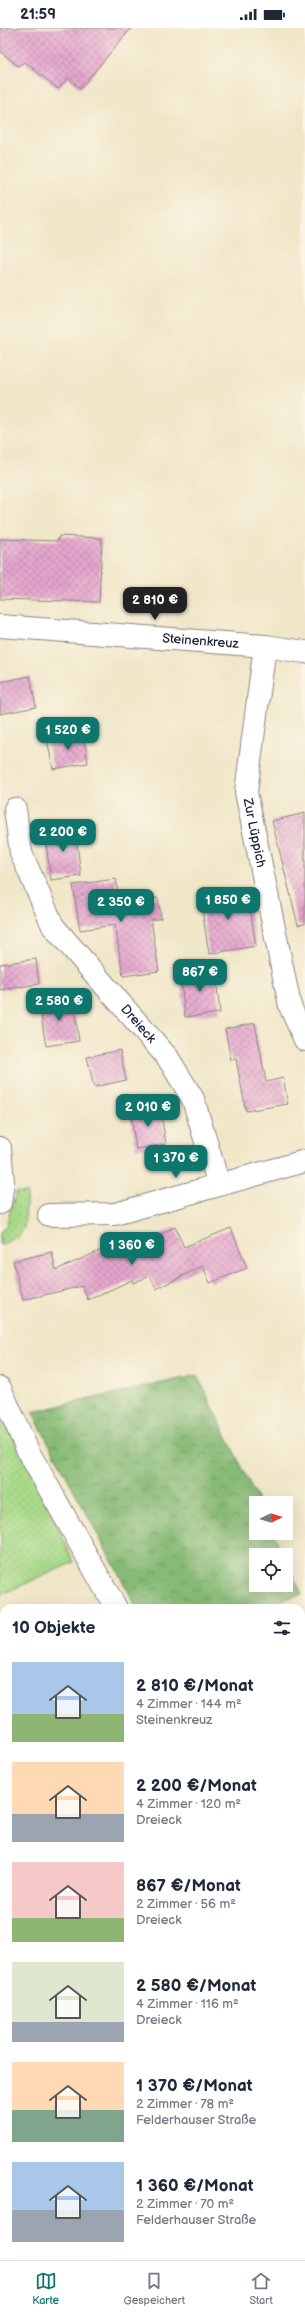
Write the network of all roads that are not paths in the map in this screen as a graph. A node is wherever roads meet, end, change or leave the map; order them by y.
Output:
1 (0, 626) edge
2 (265, 646) junction
3 (305, 652) edge
4 (15, 809) dead end
5 (305, 1040) edge
6 (0, 1148) edge
7 (305, 1161) edge
8 (219, 1185) junction
9 (0, 1202) edge
10 (49, 1215) dead end
11 (0, 1388) edge
12 (114, 1604) edge

1 - 2 street, Steinenkreuz
2 - 3 street, Steinenkreuz
2 - 5 street, Zur Lüppich
4 - 8 street, Dreieck
6 - 9 street
7 - 8 street
8 - 10 street
11 - 12 street

